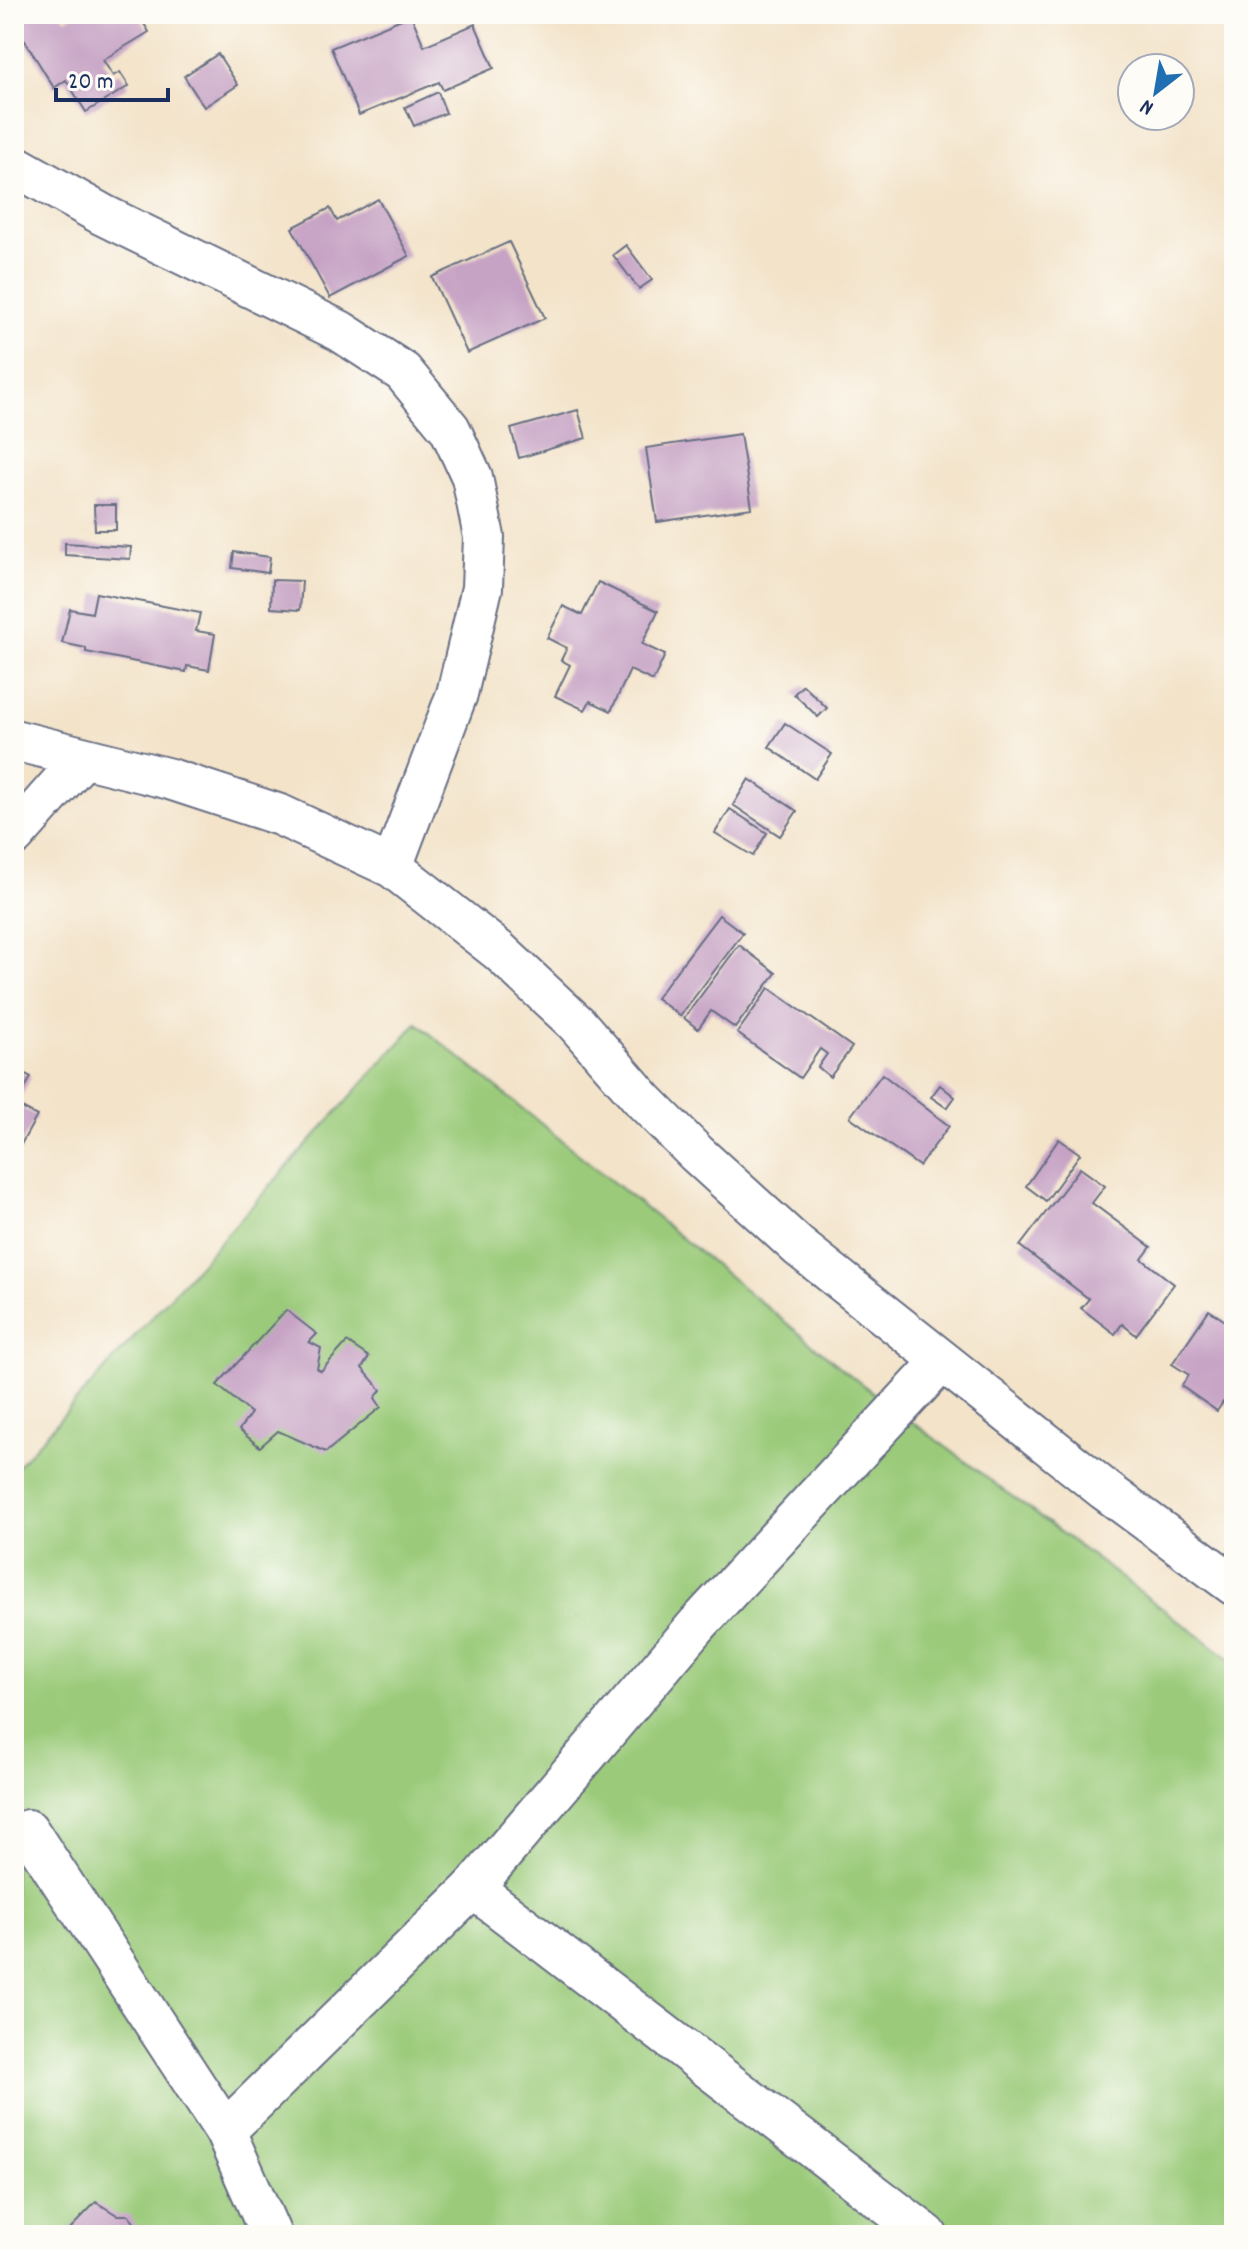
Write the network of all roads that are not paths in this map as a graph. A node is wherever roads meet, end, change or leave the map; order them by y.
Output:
1 (14, 165) edge
2 (14, 740) edge
3 (83, 758) junction
4 (14, 836) edge
5 (392, 867) junction
6 (942, 1361) junction
7 (1234, 1585) edge
8 (28, 1830) dead end
9 (473, 1888) junction
10 (225, 2131) junction
11 (271, 2235) edge
12 (927, 2235) edge

1 - 5 street
2 - 3 street
3 - 4 street
3 - 5 street
5 - 6 street
6 - 7 street
6 - 9 street
8 - 10 street
9 - 10 street
9 - 12 street
10 - 11 street

